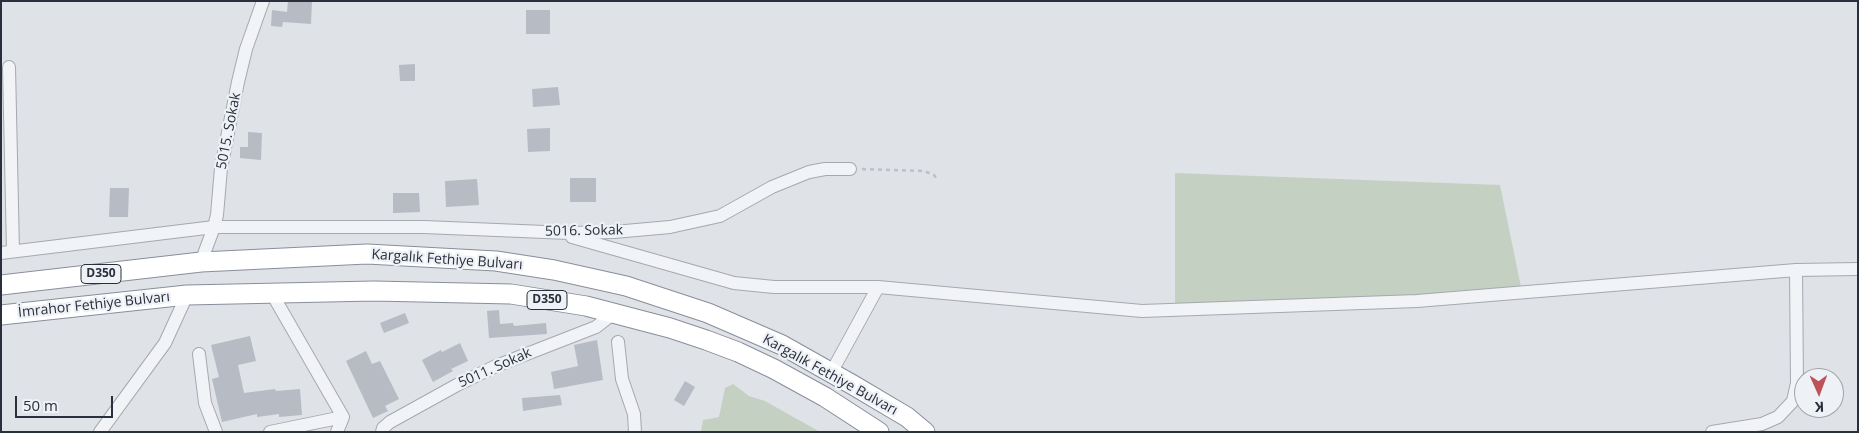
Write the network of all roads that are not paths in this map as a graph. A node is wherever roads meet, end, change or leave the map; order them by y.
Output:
1 (263, 1) edge
2 (9, 67) dead end
3 (850, 169) road end
4 (214, 227) junction
5 (557, 233) junction
6 (7, 252) edge
7 (201, 262) junction
8 (1858, 269) edge
9 (1796, 270) junction
10 (1, 286) edge
11 (878, 287) junction
12 (270, 292) junction
13 (187, 295) junction
14 (614, 314) junction
15 (1, 315) edge
16 (618, 342) dead end
17 (199, 354) dead end
18 (831, 372) junction
19 (343, 417) junction
20 (100, 432) edge
21 (216, 432) edge
22 (270, 432) edge
23 (337, 432) edge
24 (382, 432) edge
25 (636, 432) edge
26 (879, 432) edge
27 (926, 432) edge
28 (1712, 432) edge

1 - 4 street, 5015. Sokak
2 - 6 street
3 - 5 street, 5016. Sokak
4 - 5 street, 5016. Sokak
4 - 6 street, 5016. Sokak
4 - 7 street, 5015. Sokak
5 - 11 street
7 - 10 highway, D350
7 - 18 highway, Kargalık Fethiye Bulvarı / D350
8 - 9 street
9 - 11 street
9 - 28 street
11 - 18 street
12 - 13 highway, Kargalık Fethiye Bulvarı / D350
12 - 14 highway, Kargalık Fethiye Bulvarı / D350
12 - 19 street
13 - 15 highway, İmrahor Fethiye Bulvarı / D350
13 - 20 street
14 - 24 street, 5011. Sokak
14 - 26 highway, Kargalık Fethiye Bulvarı / D350
16 - 25 street
17 - 21 street
18 - 27 highway, Kargalık Fethiye Bulvarı / D350
19 - 22 street
19 - 23 street

